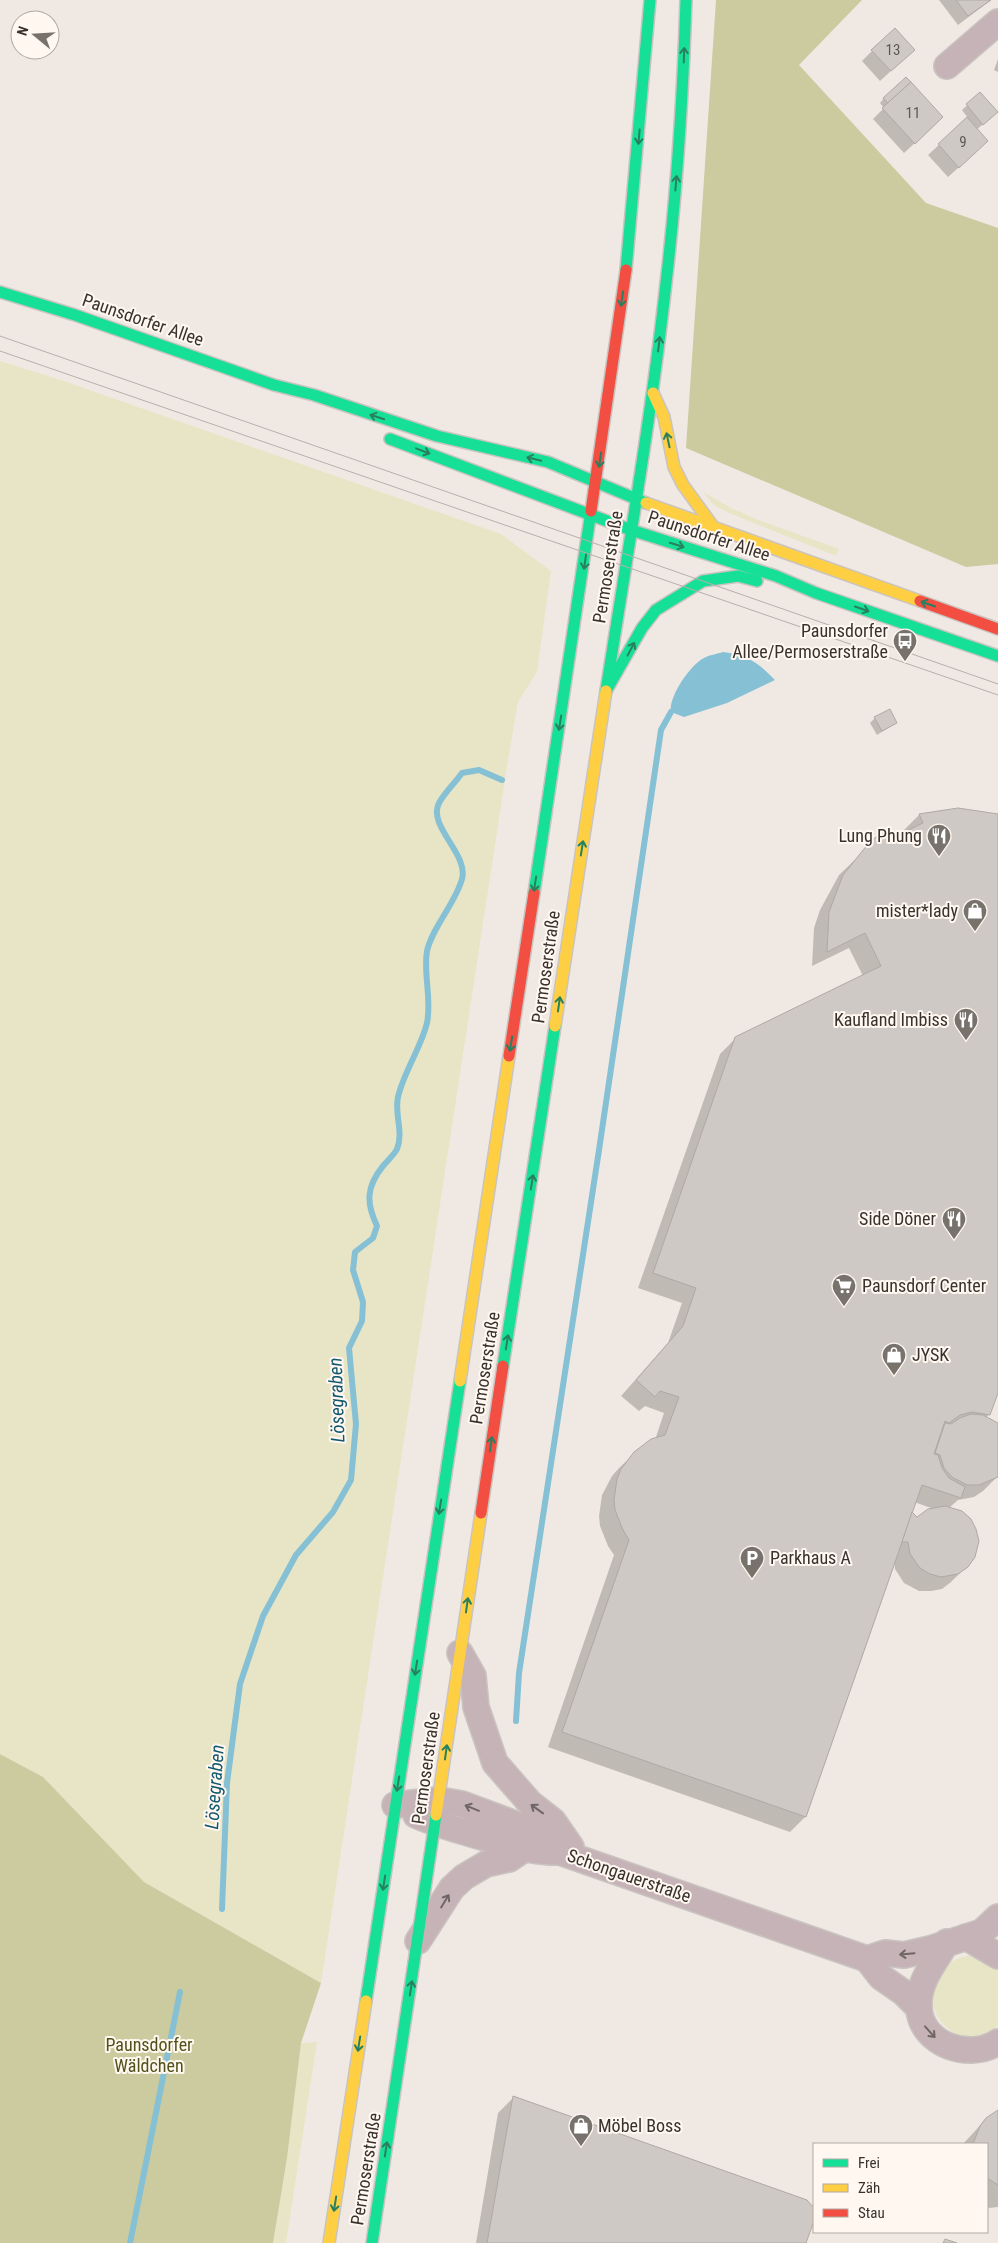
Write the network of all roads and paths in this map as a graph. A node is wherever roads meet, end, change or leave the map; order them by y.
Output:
1 (650, 0) edge
2 (686, 0) edge
3 (998, 22) edge
4 (947, 66) dead end
5 (0, 292) edge
6 (274, 385) junction
7 (653, 393) junction
8 (312, 408) dead end
9 (381, 436) dead end
10 (597, 481) junction
11 (638, 498) junction
12 (592, 514) junction
13 (712, 525) junction
14 (631, 530) junction
15 (816, 594) junction
16 (998, 629) edge
17 (998, 656) edge
18 (606, 691) junction
19 (460, 1653) junction
20 (395, 1805) junction
21 (437, 1812) junction
22 (524, 1849) junction
23 (570, 1856) junction
24 (978, 1933) edge
25 (418, 1941) junction
26 (998, 1956) edge
27 (867, 1959) junction
28 (919, 2008) junction
29 (998, 2042) edge
30 (330, 2243) edge
31 (372, 2243) edge

1 -> 10 main road, Permoserstraße
7 -> 2 main road, Permoserstraße
3 - 4 street
5 - 6 main road, Paunsdorfer Allee
6 - 8 main road, Paunsdorfer Allee
10 -> 6 main road, Paunsdorfer Allee
7 - 11 main road, Permoserstraße
13 -> 7 main road
9 -> 12 main road, Paunsdorfer Allee
10 - 11 main road, Paunsdorfer Allee
10 - 12 main road, Permoserstraße
11 - 13 main road, Paunsdorfer Allee
11 - 14 main road, Permoserstraße
12 - 14 main road, Paunsdorfer Allee
12 -> 20 main road, Permoserstraße
16 -> 13 main road, Paunsdorfer Allee
14 -> 15 main road, Paunsdorfer Allee
14 - 18 main road, Permoserstraße
15 -> 17 main road, Paunsdorfer Allee
18 -> 15 main road
19 -> 18 main road, Permoserstraße
21 -> 19 main road, Permoserstraße
23 -> 19 street
20 - 21 street, Schongauerstraße
20 -> 30 main road, Permoserstraße
21 - 22 street
23 -> 21 street, Schongauerstraße
21 - 25 main road, Permoserstraße
22 - 23 street
25 -> 22 street
23 - 27 street, Schongauerstraße
24 - 26 street
24 -> 27 street
24 - 28 street
31 -> 25 main road, Permoserstraße
27 - 28 street, Schongauerstraße
28 -> 29 street, Schongauerstraße

